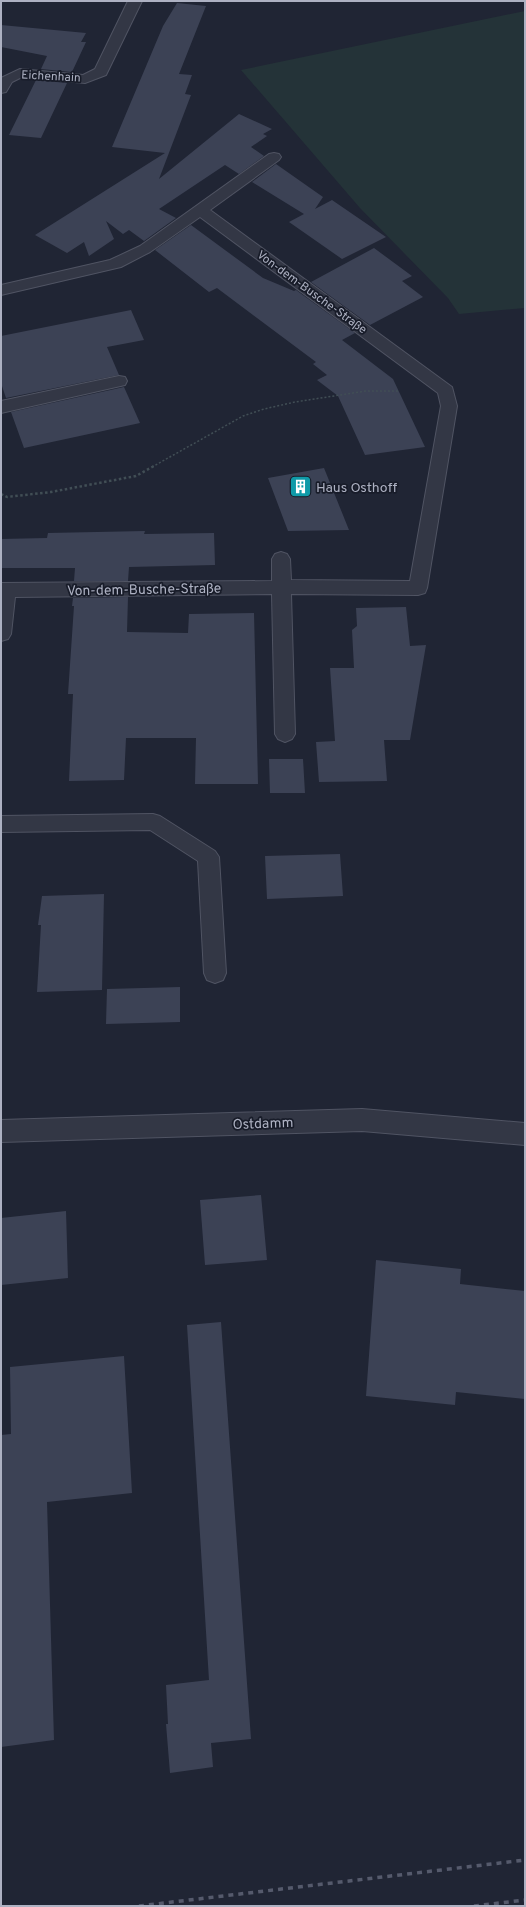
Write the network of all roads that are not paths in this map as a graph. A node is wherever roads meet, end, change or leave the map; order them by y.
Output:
1 (135, 1) edge
2 (1, 68) edge
3 (20, 73) junction
4 (1, 90) edge
5 (274, 157) dead end
6 (200, 210) junction
7 (1, 290) edge
8 (119, 381) dead end
9 (1, 407) edge
10 (281, 559) dead end
11 (290, 587) junction
12 (4, 590) edge
13 (1, 634) edge
14 (285, 734) dead end
15 (1, 824) edge
16 (215, 973) dead end
17 (1, 1131) edge
18 (525, 1134) edge

1 - 3 street, Eichenhain
2 - 3 street
3 - 4 street, Eichenhain
5 - 6 street
6 - 7 street
6 - 11 street, Von-dem-Busche-Straße
8 - 9 street
10 - 11 street
11 - 12 street, Von-dem-Busche-Straße
11 - 14 street
12 - 13 street, Von-dem-Busche-Straße
15 - 16 street
17 - 18 street, Ostdamm

